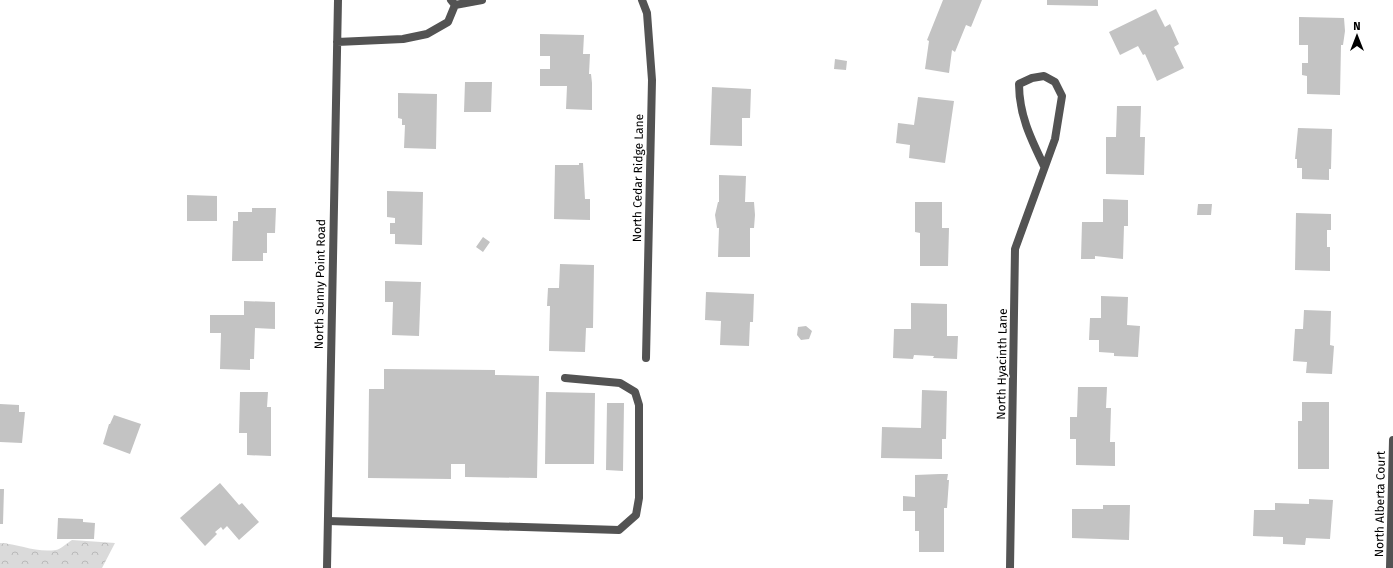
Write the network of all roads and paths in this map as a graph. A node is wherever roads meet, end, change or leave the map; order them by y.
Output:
1 (338, 0) edge
2 (482, 0) edge
3 (642, 0) edge
4 (453, 2) edge
5 (337, 42) junction
6 (1044, 166) junction
7 (646, 358) dead end
8 (565, 378) dead end
9 (1393, 440) edge
10 (328, 521) junction
11 (327, 568) edge
12 (1010, 568) edge
13 (1390, 568) edge

1 - 5 street, North Sunny Point Road
2 - 4 street
3 - 7 street, North Cedar Ridge Lane
4 - 5 street
5 - 10 street, North Sunny Point Road
6 - 6 street, North Hyacinth Lane
6 - 12 street, North Hyacinth Lane
8 - 10 street
9 - 13 street, North Alberta Court
10 - 11 street, North Sunny Point Road

